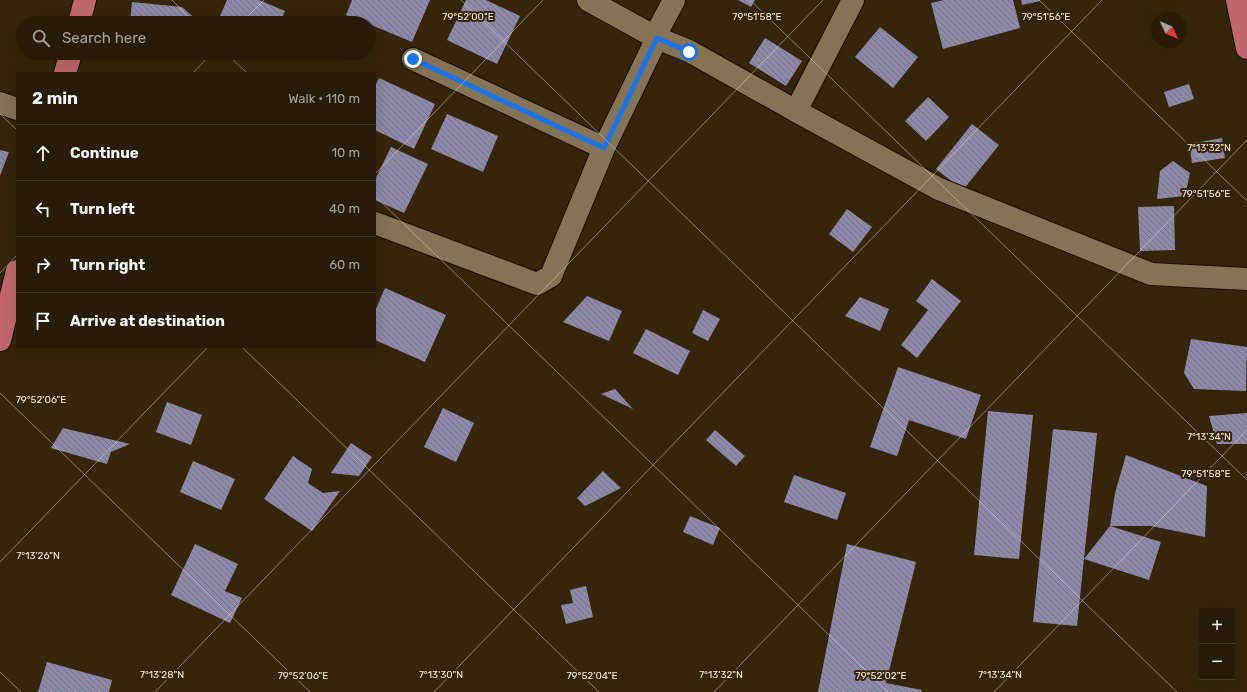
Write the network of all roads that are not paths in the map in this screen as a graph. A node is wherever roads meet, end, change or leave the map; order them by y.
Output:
1 (85, 0) edge
2 (588, 0) edge
3 (674, 0) edge
4 (853, 0) edge
5 (1237, 0) edge
6 (81, 16) edge
7 (656, 37) junction
8 (1247, 48) edge
9 (413, 59) dead end
10 (68, 60) edge
11 (65, 72) edge
12 (0, 103) edge
13 (16, 109) edge
14 (796, 111) junction
15 (604, 148) junction
16 (376, 223) edge
17 (16, 275) edge
18 (1247, 279) edge
19 (0, 340) edge

1 - 6 main road
2 - 7 street
3 - 7 street
4 - 14 street
5 - 8 main road
7 - 14 street
7 - 15 street
9 - 15 street
10 - 11 main road
12 - 13 street
14 - 18 street
15 - 16 street
17 - 19 main road

